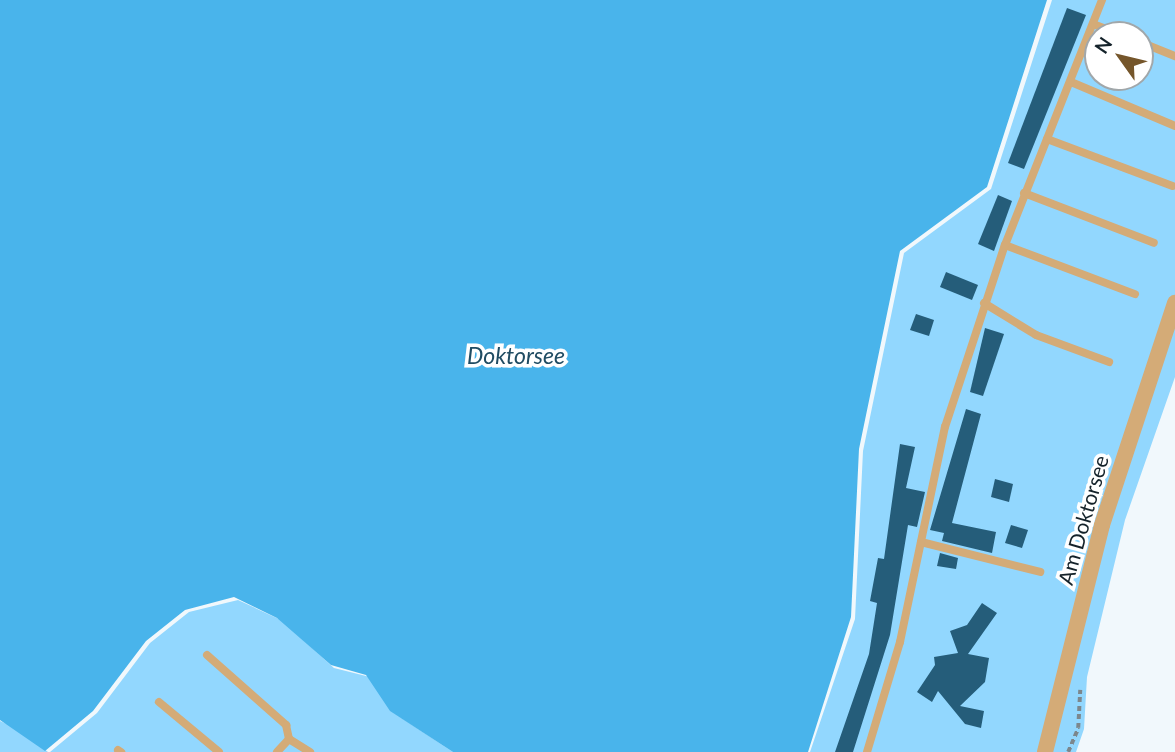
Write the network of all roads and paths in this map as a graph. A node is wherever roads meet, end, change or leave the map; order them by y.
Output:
1 (1102, 0) edge
2 (1094, 21) edge
3 (1154, 47) edge
4 (1084, 48) edge
5 (1175, 55) edge
6 (1071, 82) junction
7 (1175, 126) edge
8 (1047, 139) junction
9 (1172, 186) dead end
10 (1024, 193) junction
11 (1154, 243) dead end
12 (1005, 245) junction
13 (1135, 294) dead end
14 (984, 303) junction
15 (1175, 303) edge
16 (1110, 362) dead end
17 (921, 542) junction
18 (1040, 572) dead end
19 (207, 655) dead end
20 (159, 702) dead end
21 (289, 738) junction
22 (219, 752) edge
23 (277, 752) edge
24 (310, 752) edge
25 (867, 752) edge
26 (1045, 752) edge

1 - 2 lane
3 - 5 lane
4 - 6 lane
6 - 7 lane
6 - 8 lane
8 - 9 lane
8 - 10 lane
10 - 11 lane
10 - 12 lane
12 - 13 lane
12 - 14 lane
14 - 16 lane
14 - 17 lane
15 - 26 street, Am Doktorsee
17 - 18 lane
17 - 25 lane
19 - 21 lane
20 - 22 lane
21 - 23 lane
21 - 24 lane

